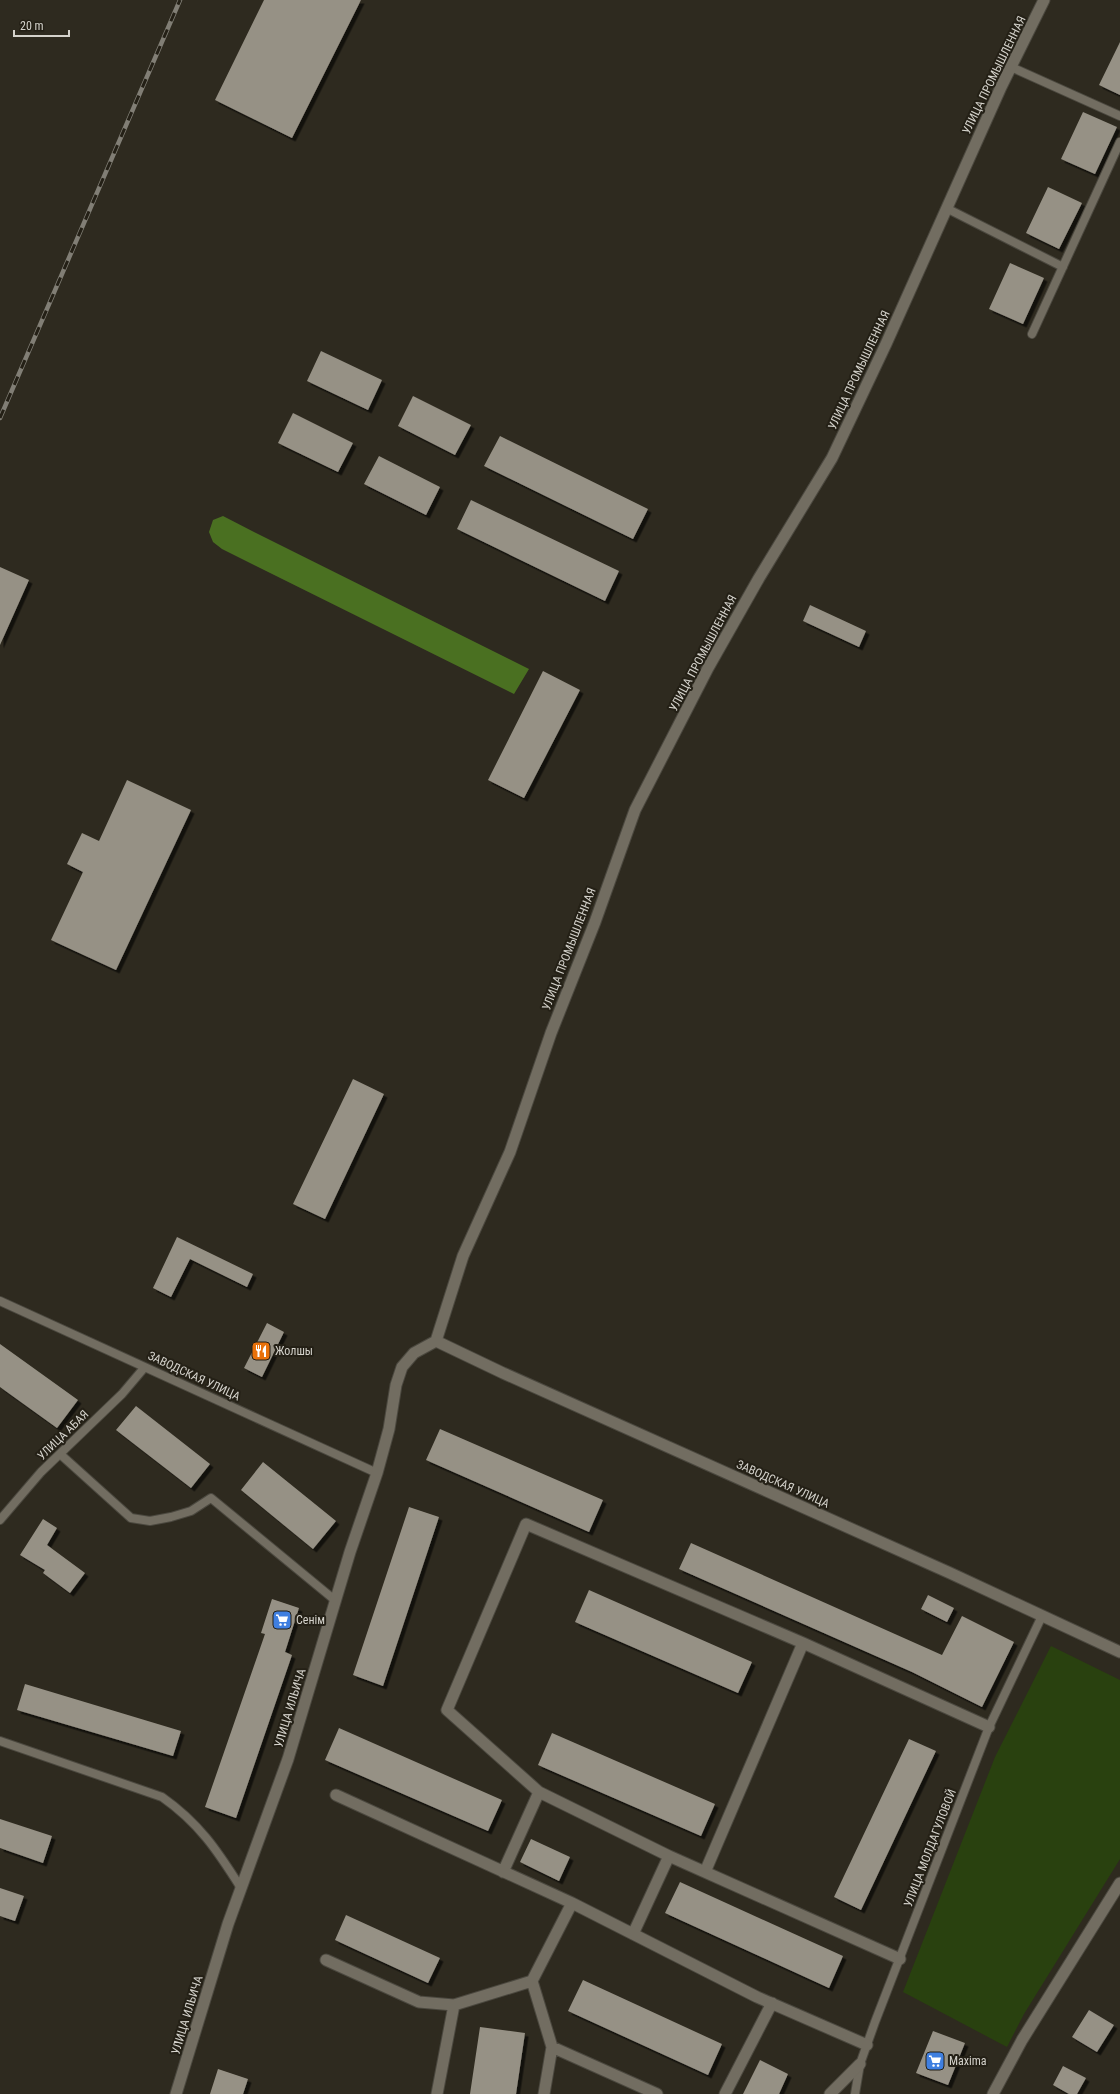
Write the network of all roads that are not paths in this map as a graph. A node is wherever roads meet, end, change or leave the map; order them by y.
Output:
1 (1044, 0) edge
2 (1011, 67) junction
3 (1120, 116) edge
4 (1120, 142) edge
5 (946, 208) junction
6 (1063, 267) junction
7 (1032, 334) dead end
8 (0, 1301) edge
9 (436, 1341) junction
10 (144, 1368) junction
11 (60, 1454) junction
12 (377, 1473) junction
13 (0, 1520) edge
14 (336, 1601) junction
15 (1042, 1616) junction
16 (803, 1643) junction
17 (1120, 1652) edge
18 (989, 1728) junction
19 (0, 1741) edge
20 (539, 1792) junction
21 (336, 1795) dead end
22 (669, 1856) junction
23 (503, 1872) junction
24 (705, 1872) junction
25 (1120, 1883) edge
26 (241, 1888) junction
27 (572, 1903) junction
28 (633, 1934) junction
29 (900, 1959) junction
30 (326, 1960) dead end
31 (532, 1981) junction
32 (772, 2003) junction
33 (454, 2005) junction
34 (867, 2045) junction
35 (552, 2047) junction
36 (860, 2064) junction
37 (176, 2094) edge
38 (437, 2094) edge
39 (544, 2094) edge
40 (656, 2094) edge
41 (725, 2094) edge
42 (830, 2094) edge
43 (854, 2094) edge
44 (993, 2094) edge

1 - 2 street, УЛИЦА ПРОМЫШЛЕННАЯ
2 - 3 lane
2 - 5 street, УЛИЦА ПРОМЫШЛЕННАЯ
4 - 6 lane
5 - 6 lane
5 - 9 street, УЛИЦА ПРОМЫШЛЕННАЯ
6 - 7 lane
8 - 10 lane, ЗАВОДСКАЯ УЛИЦА
9 - 12 street, УЛИЦА ИЛЬИЧА
9 - 15 street, ЗАВОДСКАЯ УЛИЦА
10 - 11 lane, УЛИЦА АБАЯ
10 - 12 lane, ЗАВОДСКАЯ УЛИЦА
11 - 13 lane, УЛИЦА АБАЯ
11 - 14 lane
12 - 14 street, УЛИЦА ИЛЬИЧА
14 - 26 street, УЛИЦА ИЛЬИЧА
15 - 17 street, ЗАВОДСКАЯ УЛИЦА
15 - 18 lane, УЛИЦА МОЛДАГУЛОВОЙ
16 - 18 street
16 - 20 street
16 - 24 street
18 - 29 lane, УЛИЦА МОЛДАГУЛОВОЙ
19 - 26 lane
20 - 22 street
20 - 23 street
21 - 23 street
22 - 24 street
22 - 28 street
23 - 27 street
24 - 29 street
25 - 44 street
26 - 37 street, УЛИЦА ИЛЬИЧА
27 - 28 street
27 - 31 street
28 - 32 street
29 - 34 lane, УЛИЦА МОЛДАГУЛОВОЙ
30 - 33 street
31 - 33 street
31 - 35 street
32 - 34 street
32 - 41 street
33 - 38 street
34 - 36 lane, УЛИЦА МОЛДАГУЛОВОЙ
35 - 39 street
35 - 40 street
36 - 42 street
36 - 43 lane, УЛИЦА МОЛДАГУЛОВОЙ

